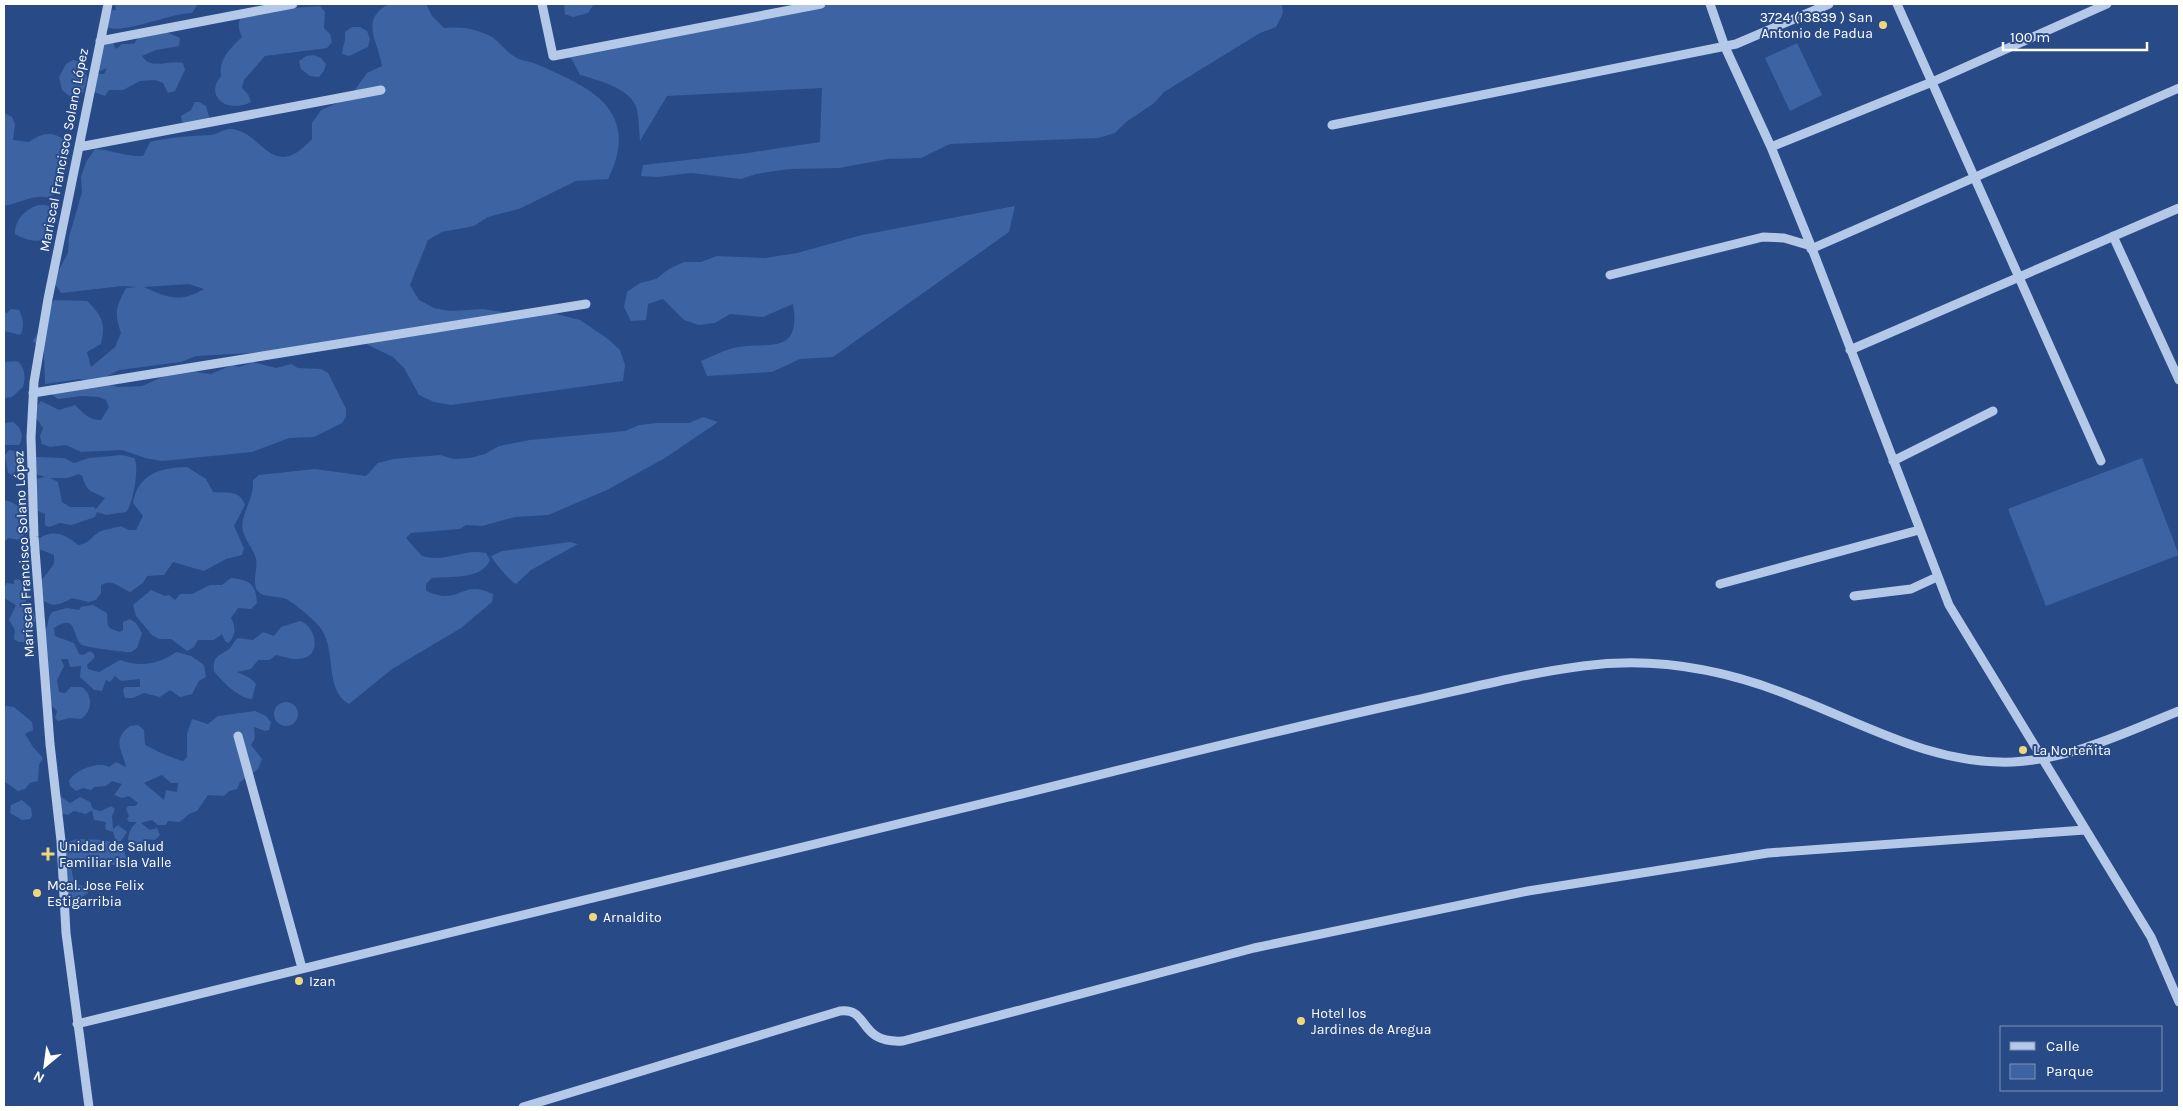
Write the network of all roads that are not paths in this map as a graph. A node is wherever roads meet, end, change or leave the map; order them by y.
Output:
1 (108, 4) edge
2 (293, 4) edge
3 (542, 4) edge
4 (821, 4) edge
5 (1710, 4) edge
6 (1829, 4) edge
7 (1897, 4) edge
8 (2106, 4) edge
9 (1814, 7) edge
10 (100, 41) junction
11 (1725, 47) junction
12 (1932, 82) junction
13 (2179, 88) edge
14 (381, 90) dead end
15 (1332, 125) dead end
16 (79, 146) junction
17 (1771, 148) junction
18 (1975, 177) junction
19 (2179, 208) edge
20 (2113, 236) junction
21 (1811, 248) junction
22 (1610, 275) dead end
23 (2019, 276) junction
24 (586, 304) dead end
25 (1850, 350) junction
26 (2179, 380) edge
27 (33, 393) junction
28 (1993, 411) dead end
29 (1893, 461) junction
30 (2101, 461) dead end
31 (1919, 530) junction
32 (1937, 577) junction
33 (1720, 584) dead end
34 (1854, 596) dead end
35 (2179, 711) edge
36 (238, 736) dead end
37 (2042, 759) junction
38 (2085, 830) junction
39 (302, 968) junction
40 (2179, 1002) edge
41 (77, 1024) junction
42 (89, 1107) edge
43 (523, 1107) edge

1 - 10 street, Mariscal Francisco Solano López
2 - 10 street
3 - 4 street
5 - 11 street
6 - 9 street
7 - 12 street
8 - 12 street
9 - 11 street
10 - 16 street, Mariscal Francisco Solano López
11 - 15 street
11 - 17 street
12 - 17 street
12 - 18 street
13 - 18 street
14 - 16 street
16 - 27 street, Mariscal Francisco Solano López
17 - 21 street
18 - 21 street
18 - 23 street
19 - 20 street
20 - 23 street
20 - 26 street
21 - 22 street
21 - 25 street
23 - 25 street
23 - 30 street
24 - 27 street
25 - 29 street
27 - 41 street, Mariscal Francisco Solano López
28 - 29 street
29 - 31 street
31 - 32 street
31 - 33 street
32 - 34 street
32 - 37 street
35 - 37 street
36 - 39 street
37 - 38 street
37 - 39 street
38 - 40 street
38 - 43 street
39 - 41 street
41 - 42 street, Mariscal Francisco Solano López

